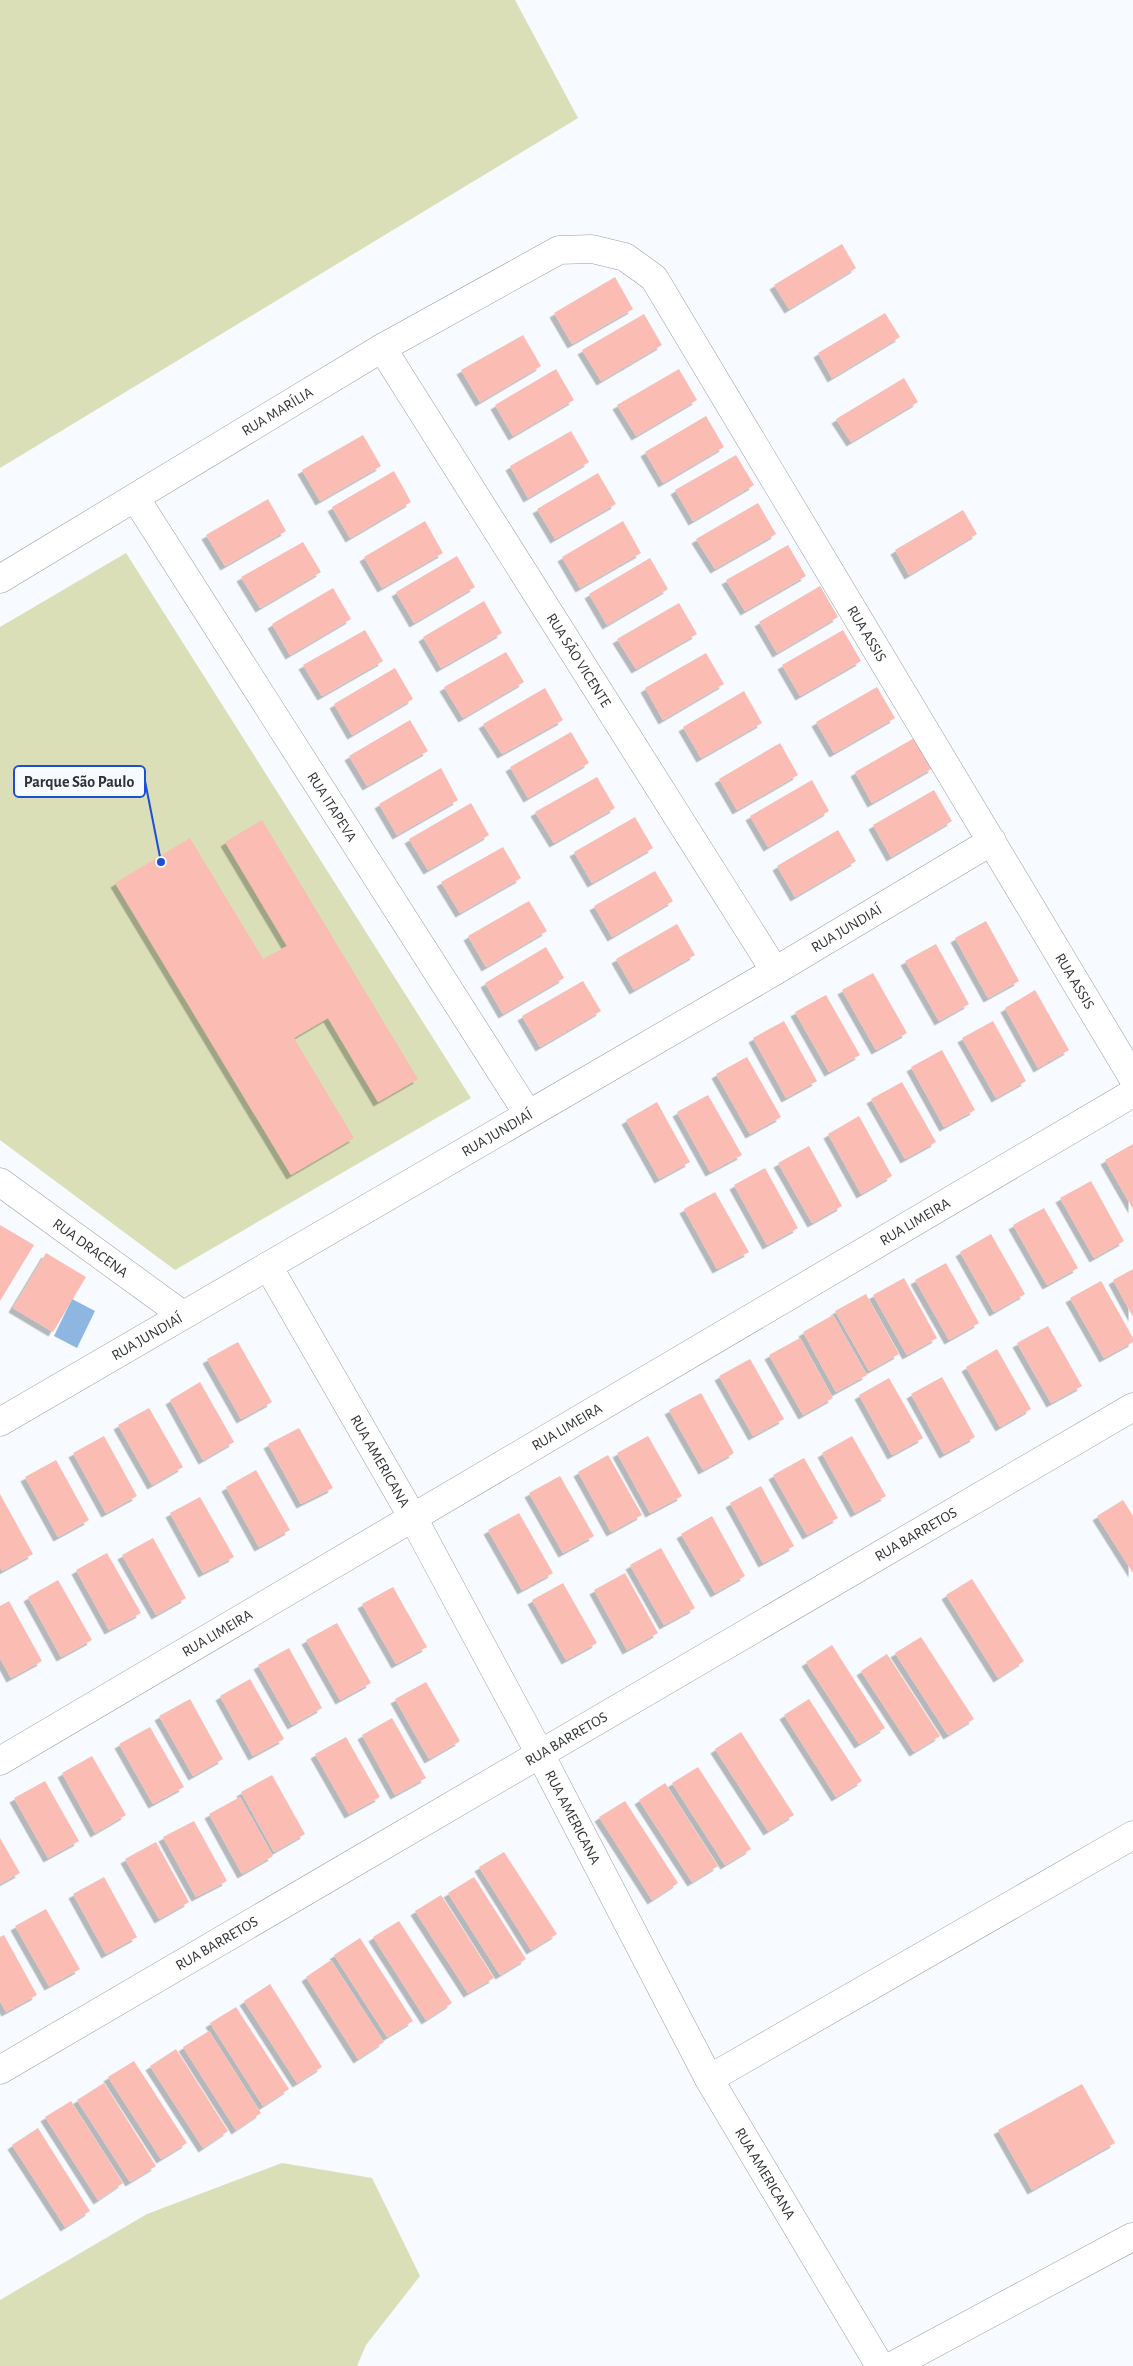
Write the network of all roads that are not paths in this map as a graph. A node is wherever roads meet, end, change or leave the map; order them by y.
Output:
1 (559, 250) joint
2 (382, 348) junction
3 (136, 499) junction
4 (0, 579) edge
5 (992, 841) junction
6 (775, 971) junction
7 (1133, 1078) edge
8 (1133, 1093) edge
9 (528, 1114) junction
10 (0, 1182) edge
11 (268, 1266) junction
12 (183, 1315) junction
13 (1133, 1407) edge
14 (0, 1422) edge
15 (413, 1518) junction
16 (540, 1754) junction
17 (0, 1761) edge
18 (1133, 1835) edge
19 (0, 2070) edge
20 (708, 2079) junction
21 (1132, 2237) dead end
22 (880, 2366) edge
23 (892, 2366) edge

1 - 2 street, RUA MARÍLIA
1 - 5 street, RUA ASSIS
2 - 3 street, RUA MARÍLIA
2 - 6 street, RUA SÃO VICENTE
3 - 4 street, RUA MARÍLIA
3 - 9 street, RUA ITAPEVA
5 - 6 street, RUA JUNDIAÍ
5 - 7 street, RUA ASSIS
6 - 9 street, RUA JUNDIAÍ
8 - 15 street, RUA LIMEIRA
9 - 11 street, RUA JUNDIAÍ
10 - 12 street, RUA DRACENA
11 - 12 street, RUA JUNDIAÍ
11 - 15 street, RUA AMERICANA
12 - 14 street, RUA JUNDIAÍ
13 - 16 street, RUA BARRETOS
15 - 16 street, RUA AMERICANA
15 - 17 street, RUA LIMEIRA
16 - 19 street, RUA BARRETOS
16 - 20 street, RUA AMERICANA
18 - 20 street
20 - 22 street, RUA AMERICANA
21 - 23 street

